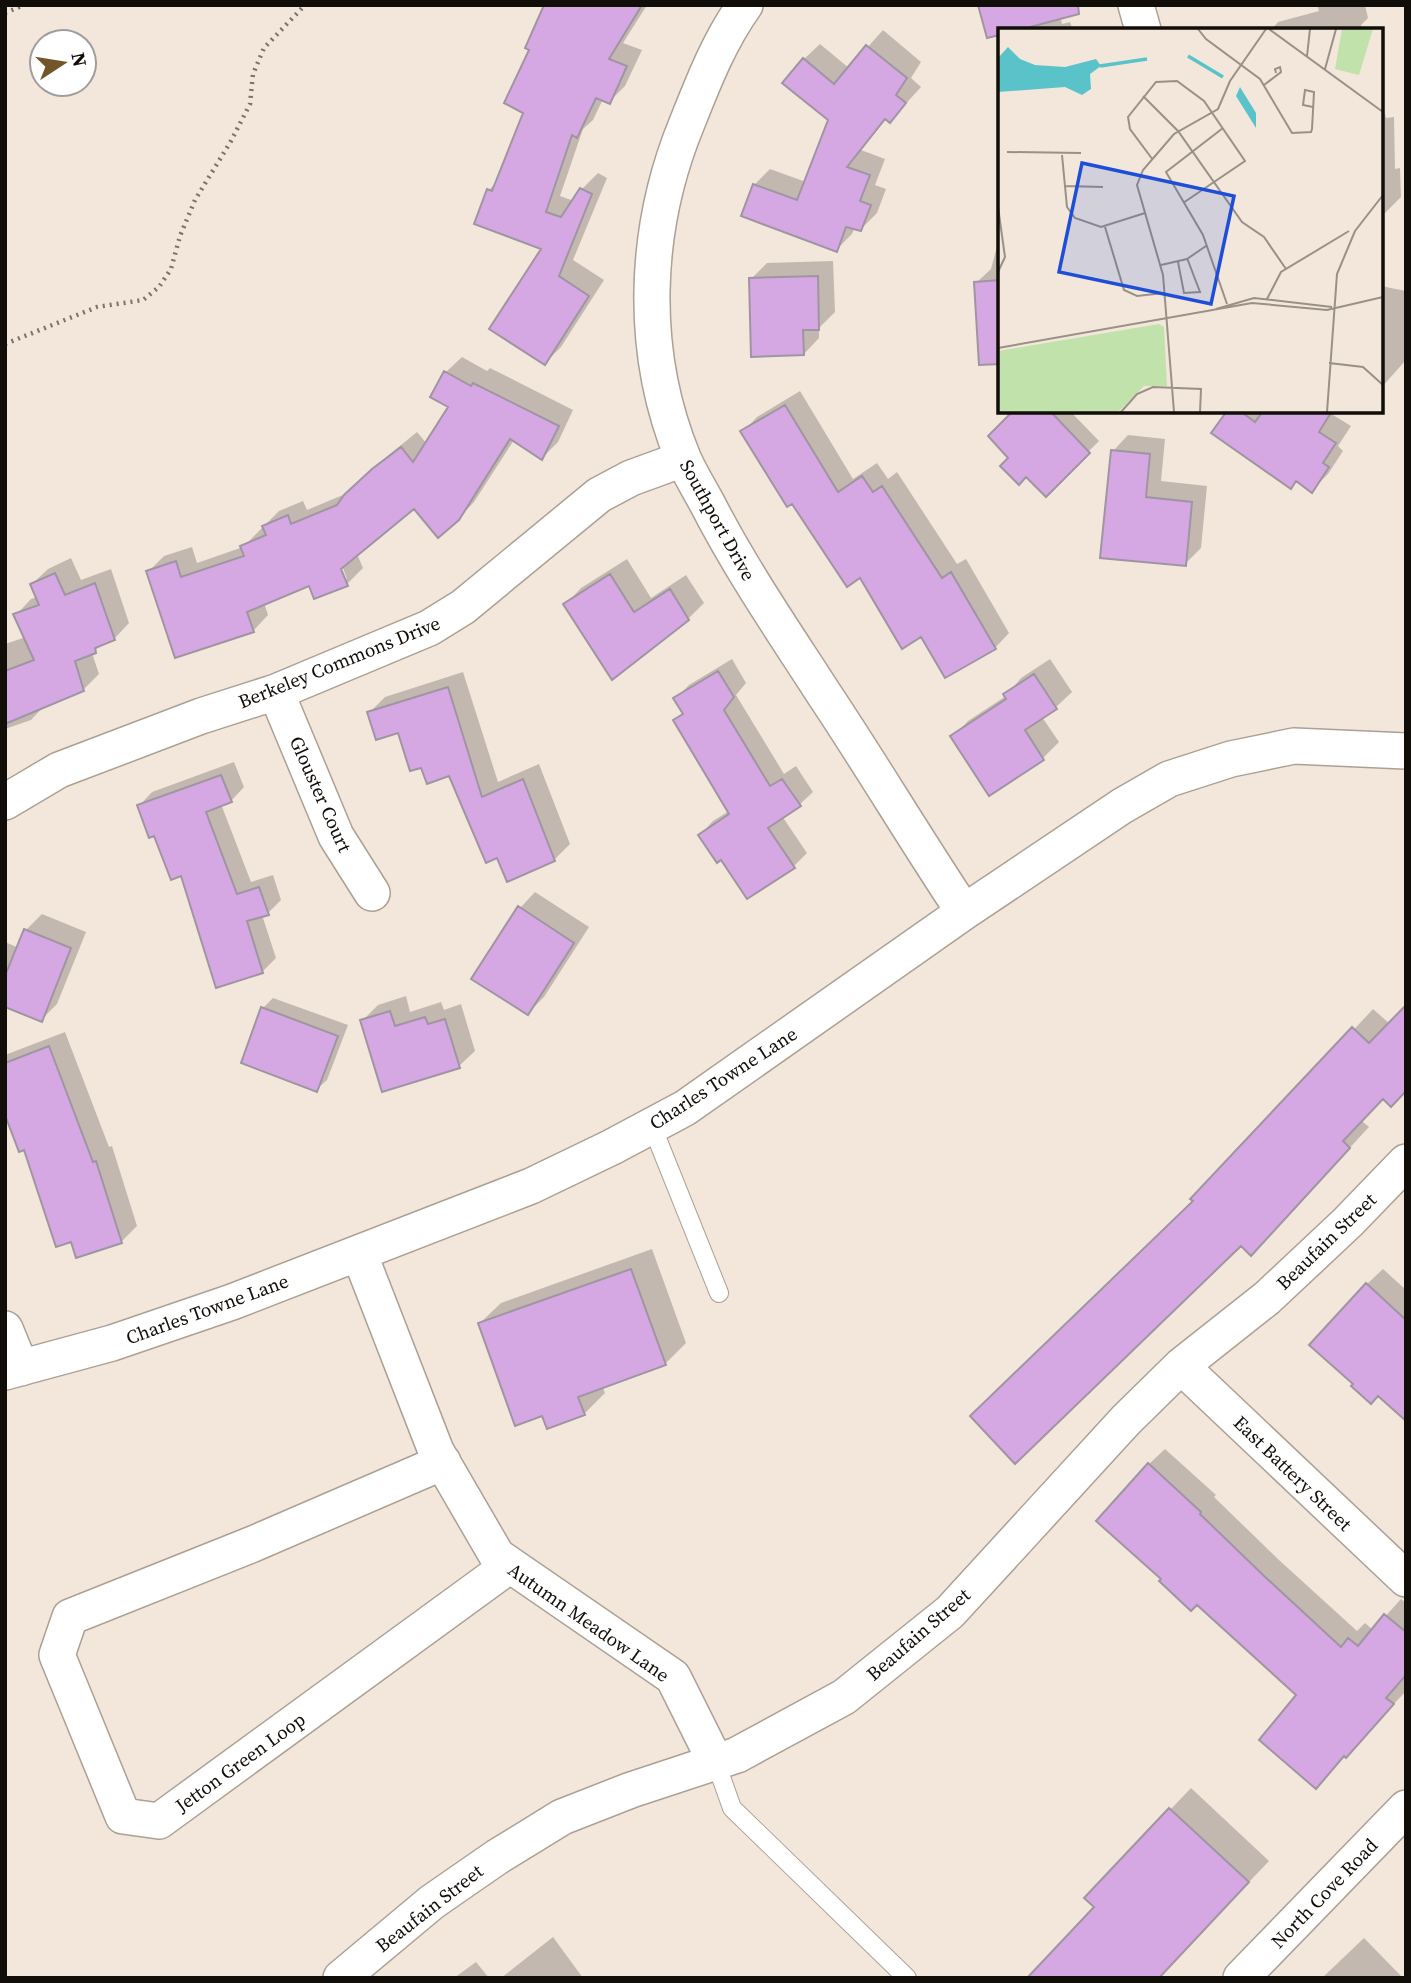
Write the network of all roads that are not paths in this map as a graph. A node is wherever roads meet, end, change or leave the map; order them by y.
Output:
1 (745, 5) edge
2 (1136, 5) edge
3 (1142, 28) edge
4 (683, 459) junction
5 (276, 692) junction
6 (1406, 751) edge
7 (5, 802) edge
8 (372, 893) dead end
9 (964, 912) junction
10 (652, 1126) junction
11 (1406, 1162) edge
12 (359, 1253) junction
13 (719, 1293) dead end
14 (5, 1329) edge
15 (1181, 1366) junction
16 (13, 1370) edge
17 (443, 1462) junction
18 (510, 1565) junction
19 (1406, 1579) edge
20 (716, 1763) junction
21 (1406, 1808) edge
22 (341, 1978) edge
23 (907, 1978) edge
24 (1241, 1978) edge

1 - 4 street, Southport Drive
2 - 3 street
4 - 5 street, Berkeley Commons Drive
4 - 9 street, Southport Drive
5 - 7 street, Berkeley Commons Drive
5 - 8 street, Glouster Court
6 - 9 street, Charles Towne Lane
9 - 10 street, Charles Towne Lane
10 - 12 street, Charles Towne Lane
10 - 13 lane
11 - 15 street, Beaufain Street
12 - 16 street, Charles Towne Lane
12 - 17 street, Autumn Meadow Lane
14 - 16 street
15 - 19 street, East Battery Street
15 - 20 street, Beaufain Street
17 - 18 street, Autumn Meadow Lane
17 - 18 street, Jetton Green Loop
18 - 20 street, Autumn Meadow Lane
20 - 22 street, Beaufain Street
20 - 23 lane
21 - 24 street, North Cove Road

